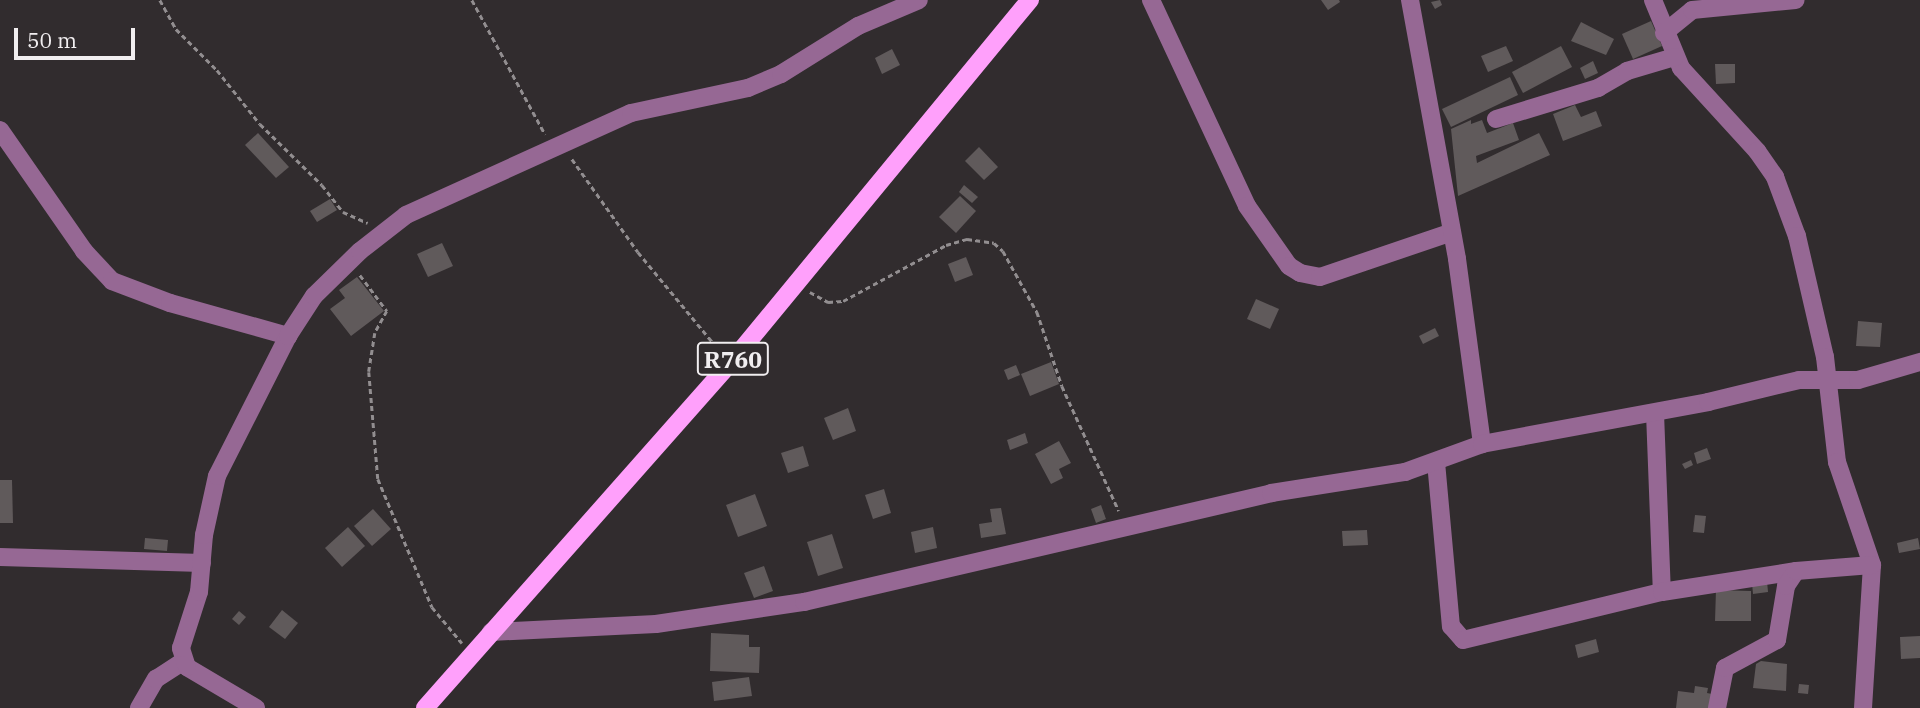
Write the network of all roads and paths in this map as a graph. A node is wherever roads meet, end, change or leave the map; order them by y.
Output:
1 (160, 0) edge
2 (472, 0) edge
3 (919, 0) edge
4 (1030, 0) edge
5 (1151, 0) edge
6 (1410, 0) edge
7 (1653, 0) edge
8 (1796, 0) edge
9 (1664, 33) junction
10 (1675, 57) junction
11 (1496, 119) dead end
12 (0, 130) edge
13 (558, 147) junction
14 (384, 230) junction
15 (1452, 232) junction
16 (351, 260) junction
17 (795, 284) junction
18 (288, 336) junction
19 (733, 360) junction
20 (1920, 362) edge
21 (1829, 382) junction
22 (1656, 413) junction
23 (1482, 444) junction
24 (1436, 462) junction
25 (1122, 528) junction
26 (0, 556) edge
27 (202, 563) junction
28 (1872, 565) junction
29 (1796, 571) junction
30 (1662, 593) junction
31 (491, 632) junction
32 (472, 652) junction
33 (183, 662) junction
34 (139, 708) edge
35 (256, 708) edge
36 (425, 708) edge
37 (1717, 708) edge
38 (1863, 708) edge

1 - 14 path
2 - 13 path
3 - 13 street
4 - 17 main road, R760
5 - 15 street
6 - 15 street
7 - 9 street
8 - 9 street
9 - 10 street
10 - 11 street
10 - 21 street
12 - 18 street
13 - 14 street
13 - 19 path
14 - 16 street
15 - 23 street
16 - 18 street
16 - 32 path
17 - 19 main road, R760
17 - 25 path
18 - 27 street
19 - 31 main road, R760
20 - 21 street
21 - 22 street
21 - 28 street
22 - 23 street
22 - 30 street
23 - 24 street
24 - 25 street
24 - 30 street
25 - 31 street
26 - 27 street
27 - 33 street
28 - 29 street
28 - 38 street
29 - 30 street
29 - 37 street
31 - 32 main road, R760
32 - 36 main road, R760
33 - 34 street
33 - 35 street

